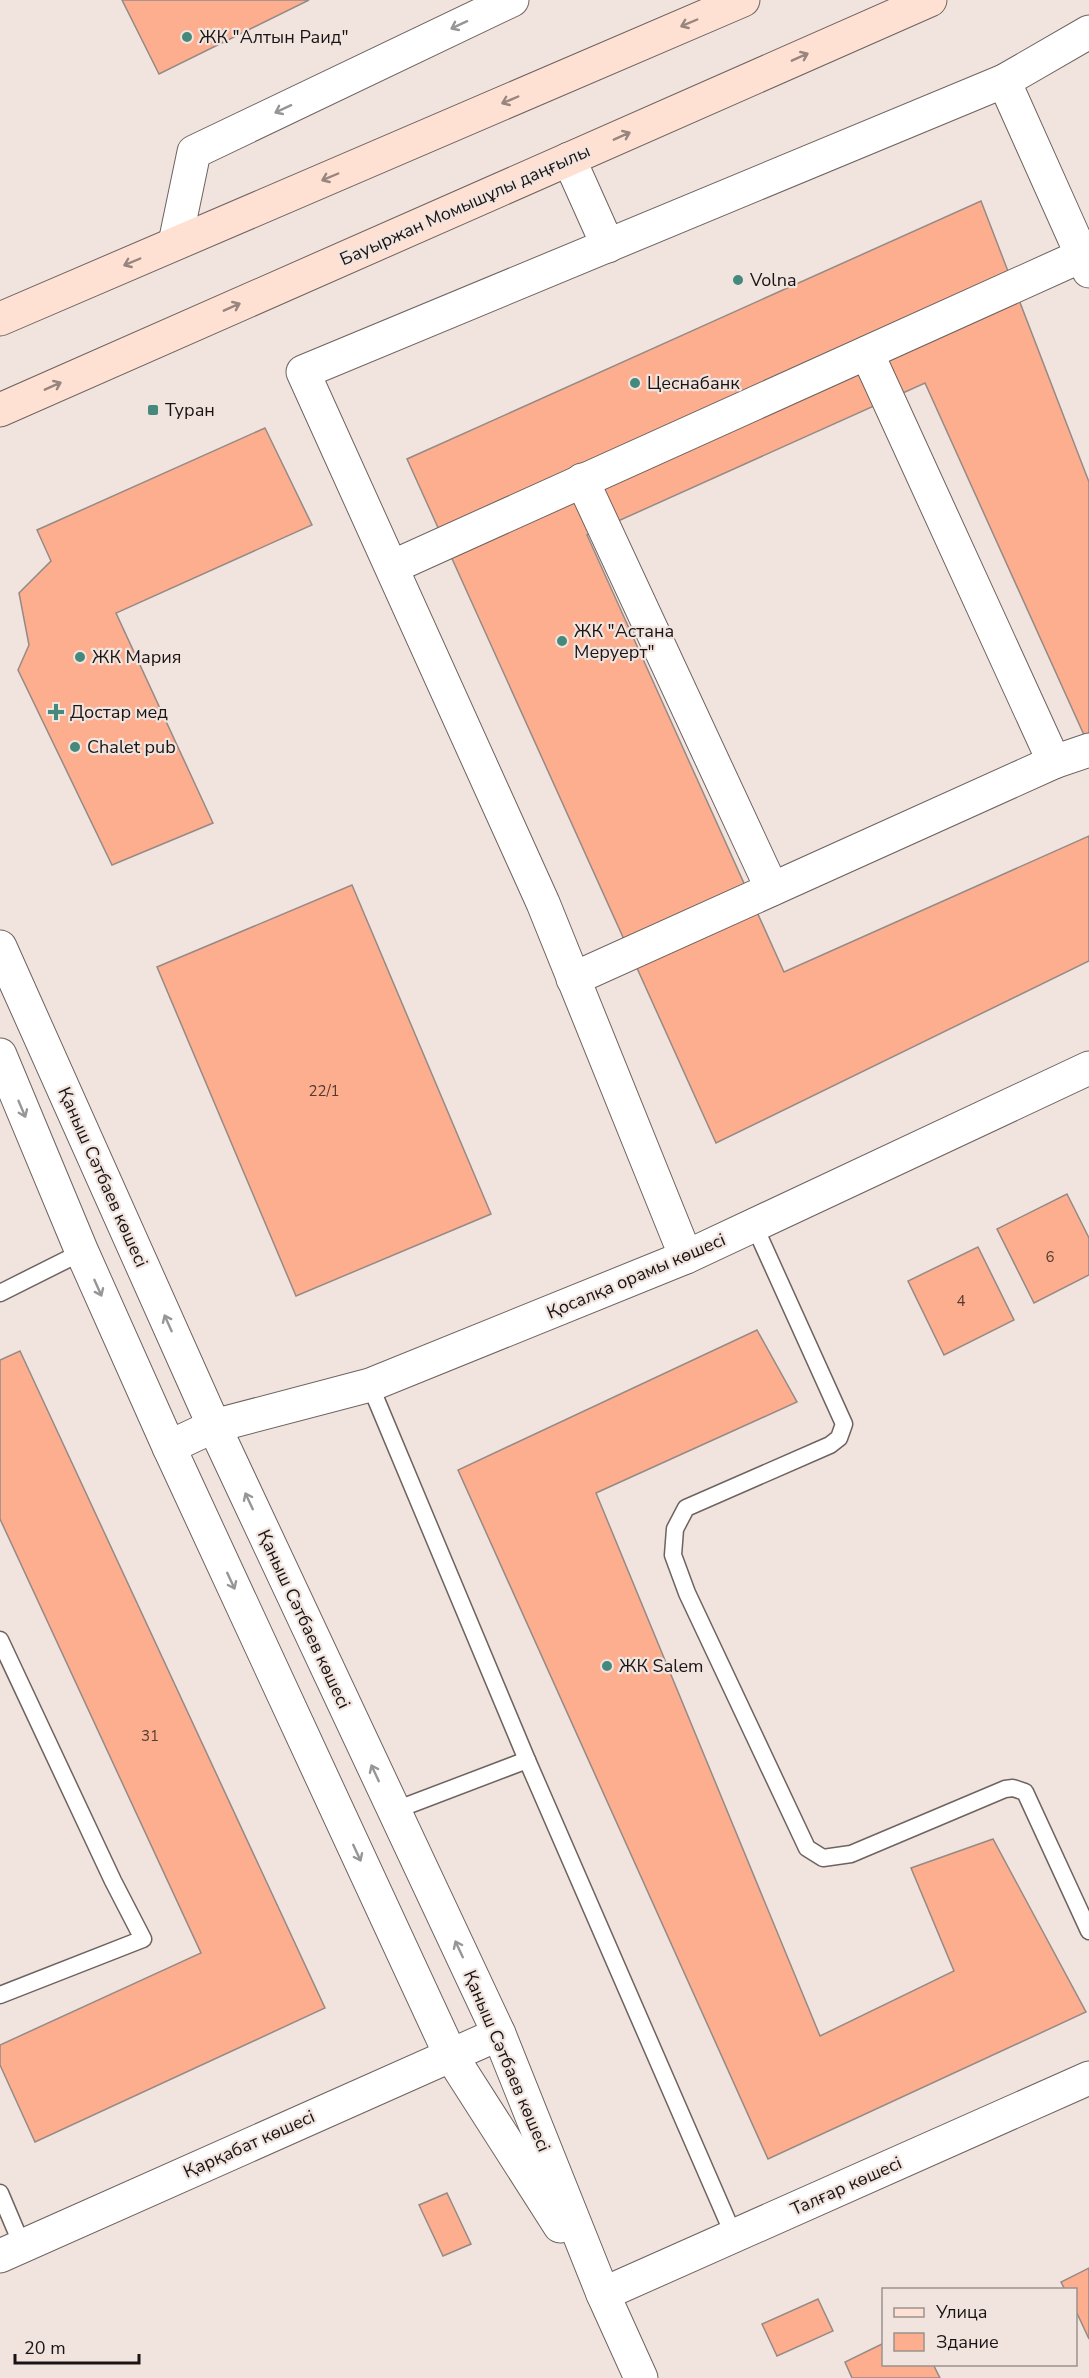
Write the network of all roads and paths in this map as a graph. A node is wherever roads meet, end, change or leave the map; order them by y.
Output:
1 (512, 0) edge
2 (743, 0) edge
3 (930, 0) edge
4 (1088, 35) edge
5 (1004, 81) junction
6 (569, 159) junction
7 (175, 243) junction
8 (608, 246) junction
9 (1085, 264) edge
10 (0, 319) edge
11 (867, 353) junction
12 (0, 410) edge
13 (582, 480) junction
14 (392, 567) junction
15 (1089, 750) edge
16 (1054, 762) junction
17 (772, 889) junction
18 (0, 947) edge
19 (573, 978) junction
20 (0, 1055) edge
21 (1089, 1068) edge
22 (754, 1225) junction
23 (82, 1252) junction
24 (686, 1257) junction
25 (0, 1293) edge
26 (370, 1385) junction
27 (214, 1426) junction
28 (169, 1447) junction
29 (0, 1640) edge
30 (527, 1760) junction
31 (393, 1811) junction
32 (1089, 1931) edge
33 (0, 1995) edge
34 (499, 2034) junction
35 (450, 2054) junction
36 (1089, 2078) edge
37 (0, 2193) edge
38 (734, 2236) junction
39 (11, 2251) edge
40 (603, 2294) junction
41 (641, 2378) edge

1 -> 7 street
2 -> 7 main road
6 -> 3 main road, Бауыржан Момышұлы даңғылы
4 - 5 street
5 - 8 street
5 - 9 street
6 - 8 street
12 -> 6 main road, Бауыржан Момышұлы даңғылы
7 -> 10 main road
8 - 14 street
9 - 11 street
11 - 13 street
11 - 16 street
13 - 14 street
13 - 17 street
14 - 19 street
15 - 16 street
16 - 17 street
17 - 19 street
27 -> 18 street, Қаныш Сәтбаев көшесі
19 - 24 street
20 -> 23 street, Қаныш Сәтбаев көшесі
21 - 22 street, Қосалқа орамы көшесі
22 - 24 street, Қосалқа орамы көшесі
22 - 32 lane
23 - 25 lane
23 -> 28 street, Қаныш Сәтбаев көшесі
24 - 26 street, Қосалқа орамы көшесі
26 - 27 street, Қосалқа орамы көшесі
26 - 30 lane
27 - 28 street, Қосалқа орамы көшесі
31 -> 27 street, Қаныш Сәтбаев көшесі
28 -> 35 street, Қаныш Сәтбаев көшесі
29 - 33 lane
30 - 31 lane
30 - 38 lane
34 -> 31 street, Қаныш Сәтбаев көшесі
34 - 35 street, Қарқабат көшесі
34 - 40 street, Қаныш Сәтбаев көшесі
35 - 39 street, Қарқабат көшесі
35 - 40 street, Қаныш Сәтбаев көшесі
36 - 38 street, Талғар көшесі
37 - 39 lane
38 - 40 street, Талғар көшесі
40 - 41 street, Қаныш Сәтбаев көшесі

